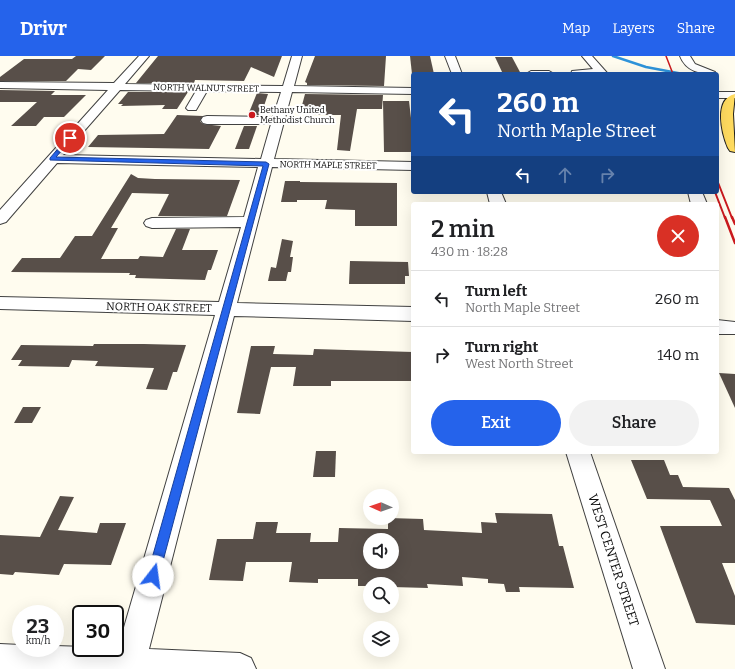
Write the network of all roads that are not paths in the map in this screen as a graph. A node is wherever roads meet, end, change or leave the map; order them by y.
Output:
1 (144, 56) edge
2 (298, 56) edge
3 (450, 56) edge
4 (587, 56) edge
5 (685, 56) edge
6 (456, 72) edge
7 (601, 72) edge
8 (707, 72) edge
9 (0, 85) edge
10 (117, 86) junction
11 (203, 88) junction
12 (221, 88) junction
13 (288, 89) junction
14 (411, 91) edge
15 (719, 96) edge
16 (215, 99) dead end
17 (733, 100) edge
18 (719, 102) edge
19 (192, 108) dead end
20 (207, 120) dead end
21 (279, 121) junction
22 (735, 148) edge
23 (52, 159) junction
24 (266, 164) junction
25 (411, 166) edge
26 (0, 219) edge
27 (250, 222) junction
28 (152, 223) dead end
29 (0, 303) edge
30 (226, 309) junction
31 (411, 314) edge
32 (579, 454) edge
33 (0, 660) edge
34 (128, 667) edge
35 (240, 669) edge
36 (649, 669) edge

1 - 10 street
2 - 13 street
3 - 6 street
4 - 7 street
5 - 8 street
9 - 10 street, NORTH WALNUT STREET
10 - 11 street, NORTH WALNUT STREET
10 - 23 street
11 - 12 street, NORTH WALNUT STREET
11 - 19 street
12 - 13 street, NORTH WALNUT STREET
12 - 16 street
13 - 14 street, NORTH WALNUT STREET
13 - 21 street
15 - 17 street
17 - 18 main road
17 - 22 main road
20 - 21 street
21 - 24 street
23 - 24 street, NORTH MAPLE STREET
23 - 26 street
24 - 25 street, NORTH MAPLE STREET
24 - 27 street
27 - 28 street
27 - 30 street
29 - 30 street, NORTH OAK STREET
30 - 31 street, NORTH OAK STREET
30 - 34 street
32 - 36 street, WEST CENTER STREET
33 - 34 street
34 - 35 street

